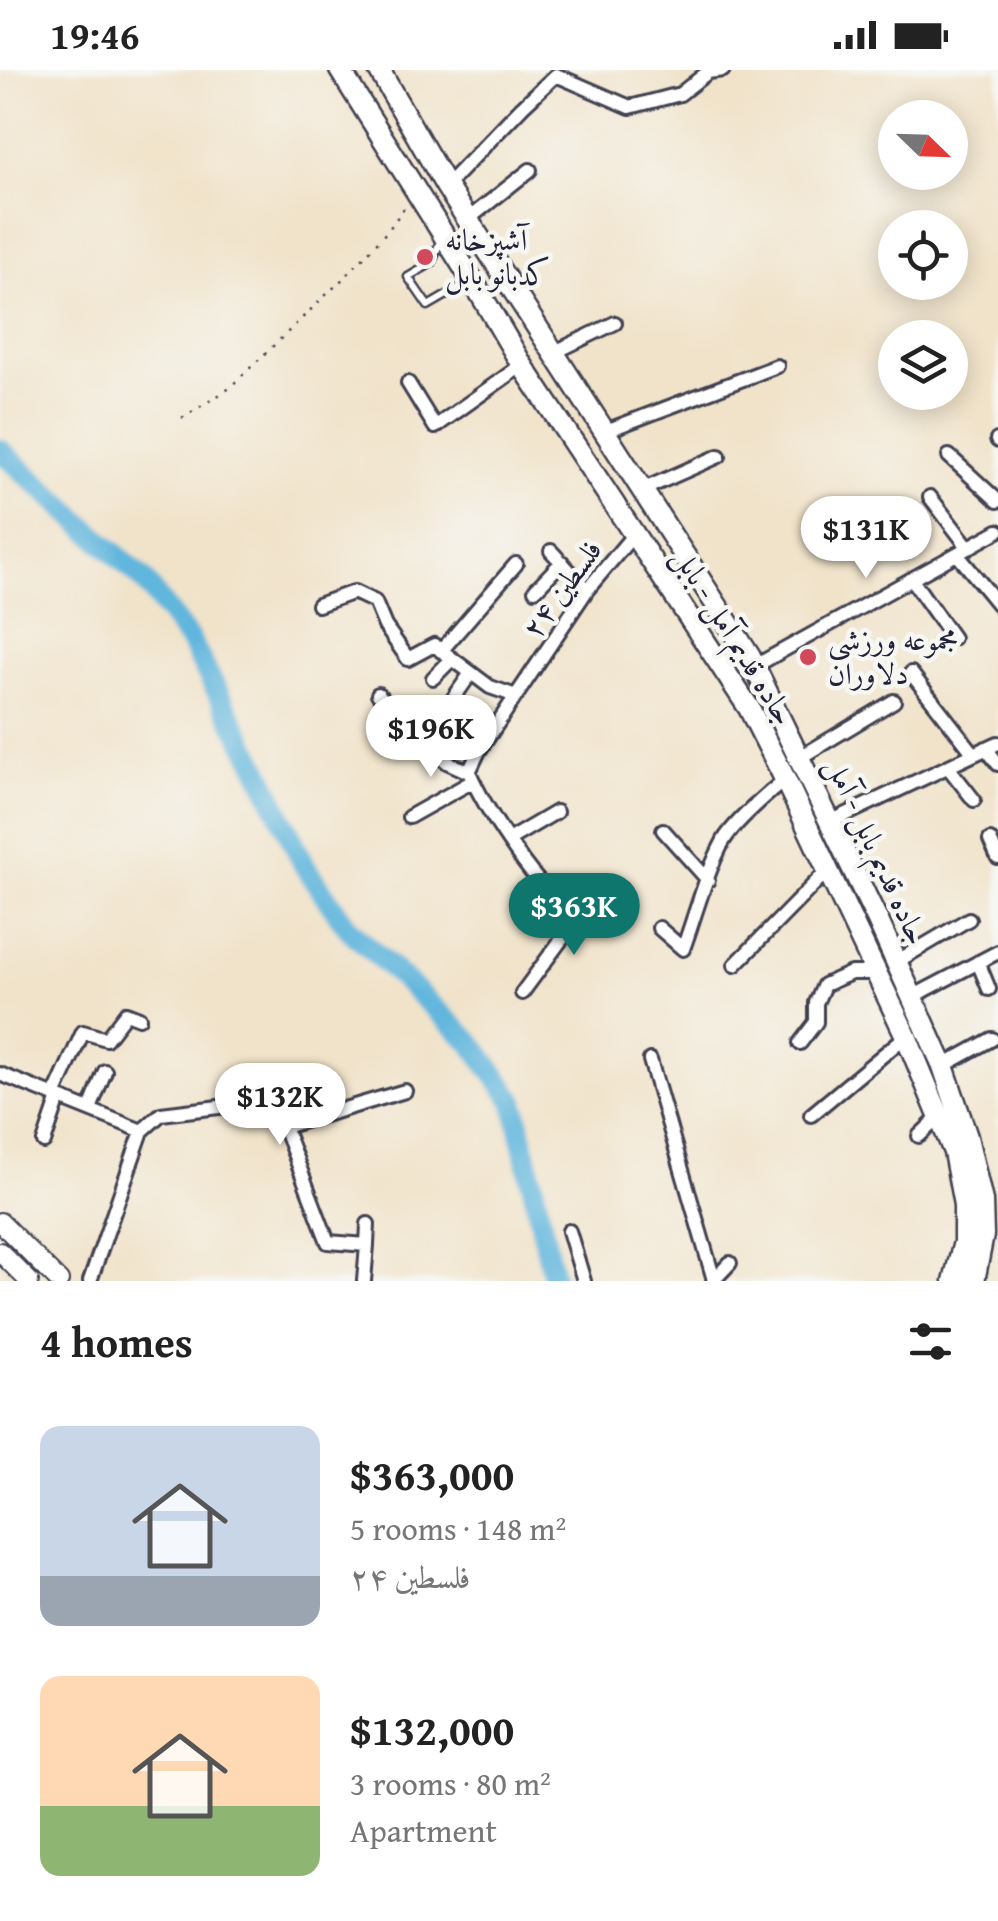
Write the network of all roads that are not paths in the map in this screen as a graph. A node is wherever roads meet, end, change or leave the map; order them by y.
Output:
1 (696, 70) edge
2 (723, 70) edge
3 (345, 75) edge
4 (387, 75) edge
5 (690, 88) junction
6 (530, 170) dead end
7 (446, 186) junction
8 (468, 220) junction
9 (442, 235) junction
10 (480, 293) junction
11 (616, 324) dead end
12 (553, 353) junction
13 (522, 366) junction
14 (777, 366) dead end
15 (408, 383) dead end
16 (603, 432) junction
17 (719, 456) dead end
18 (948, 456) dead end
19 (642, 490) junction
20 (930, 497) dead end
21 (998, 501) edge
22 (998, 531) edge
23 (634, 534) junction
24 (551, 550) dead end
25 (963, 551) junction
26 (562, 562) junction
27 (516, 564) dead end
28 (912, 580) junction
29 (535, 590) dead end
30 (587, 590) junction
31 (998, 604) edge
32 (318, 605) dead end
33 (952, 638) dead end
34 (446, 655) junction
35 (755, 666) junction
36 (912, 673) dead end
37 (471, 674) junction
38 (434, 678) dead end
39 (378, 694) dead end
40 (516, 696) junction
41 (453, 699) dead end
42 (894, 702) dead end
43 (986, 748) edge
44 (800, 758) junction
45 (998, 764) edge
46 (948, 766) junction
47 (471, 777) junction
48 (785, 780) junction
49 (974, 800) dead end
50 (556, 812) dead end
51 (408, 817) dead end
52 (830, 822) junction
53 (662, 830) dead end
54 (510, 839) junction
55 (990, 840) dead end
56 (998, 858) edge
57 (828, 870) junction
58 (708, 880) junction
59 (592, 898) dead end
60 (581, 914) junction
61 (969, 918) dead end
62 (658, 928) dead end
63 (998, 953) edge
64 (896, 962) junction
65 (978, 962) junction
66 (735, 965) dead end
67 (876, 972) junction
68 (989, 989) dead end
69 (522, 993) dead end
70 (912, 997) junction
71 (139, 1018) dead end
72 (906, 1036) junction
73 (992, 1039) dead end
74 (800, 1043) dead end
75 (650, 1060) dead end
76 (943, 1066) junction
77 (105, 1072) dead end
78 (0, 1074) edge
79 (405, 1092) dead end
80 (56, 1097) junction
81 (90, 1109) junction
82 (811, 1115) dead end
83 (940, 1116) junction
84 (284, 1127) junction
85 (142, 1130) junction
86 (919, 1136) dead end
87 (44, 1142) dead end
88 (990, 1198) edge
89 (0, 1222) edge
90 (368, 1224) dead end
91 (568, 1232) dead end
92 (367, 1245) junction
93 (0, 1252) edge
94 (730, 1263) dead end
95 (714, 1280) edge
96 (29, 1281) edge
97 (59, 1281) edge
98 (90, 1281) edge
99 (364, 1281) edge
100 (584, 1281) edge
101 (954, 1281) edge
102 (974, 1281) edge

1 - 5 street
2 - 5 street
3 - 9 main road, جاده قدیم آمل - بابل
4 - 7 main road, جاده قدیم بابل - آمل
5 - 7 street
6 - 8 street
7 - 8 main road, جاده قدیم بابل - آمل
8 - 12 main road, جاده قدیم بابل - آمل
9 - 10 main road, جاده قدیم آمل - بابل
9 - 10 lane
10 - 13 main road, جاده قدیم آمل - بابل
11 - 12 street
12 - 16 main road, جاده قدیم بابل - آمل
13 - 15 street
13 - 23 main road, جاده قدیم آمل - بابل
14 - 16 street
16 - 19 main road, جاده قدیم بابل - آمل
17 - 19 street
18 - 21 street
19 - 35 main road, جاده قدیم بابل - آمل
20 - 25 street
22 - 25 street
23 - 30 street, فلسطین ۲۴
23 - 48 main road, جاده قدیم آمل - بابل
24 - 26 street
25 - 28 street
25 - 31 street
26 - 29 street
26 - 30 street
27 - 34 street
28 - 33 street
28 - 35 street
30 - 40 street, فلسطین ۲۴
32 - 34 street
34 - 37 street
34 - 38 street
35 - 44 main road, جاده قدیم بابل - آمل
36 - 43 street
37 - 40 street
37 - 41 street
39 - 47 street
40 - 47 street, فلسطین ۲۴
42 - 44 street
43 - 45 street
43 - 46 street
44 - 52 main road, جاده قدیم بابل - آمل
46 - 49 street
46 - 52 street
47 - 51 street
47 - 54 street
48 - 57 main road, جاده قدیم آمل - بابل
48 - 58 street
50 - 54 street
52 - 64 main road, جاده قدیم بابل - آمل
53 - 58 street
54 - 60 street
55 - 56 street
57 - 66 street
57 - 67 main road, جاده قدیم آمل - بابل
58 - 62 street
59 - 60 street
60 - 69 street
61 - 64 street
63 - 65 street
64 - 70 main road, جاده قدیم بابل - آمل
65 - 68 street
65 - 70 street
67 - 72 main road, جاده قدیم آمل - بابل
67 - 74 street
70 - 76 main road, جاده قدیم بابل - آمل
71 - 80 street
72 - 82 street
72 - 83 main road, جاده قدیم آمل - بابل
73 - 76 street
75 - 95 street
76 - 88 main road, جاده قدیم بابل - آمل
77 - 81 street
78 - 80 street
79 - 84 street
80 - 81 street
80 - 87 street
81 - 85 street
83 - 86 street
83 - 101 main road, جاده قدیم آمل - بابل
84 - 85 street
84 - 92 street
85 - 98 street
88 - 102 main road, جاده قدیم بابل - آمل
89 - 97 main road
90 - 92 street
91 - 100 street
92 - 99 street
93 - 96 main road
94 - 95 street

